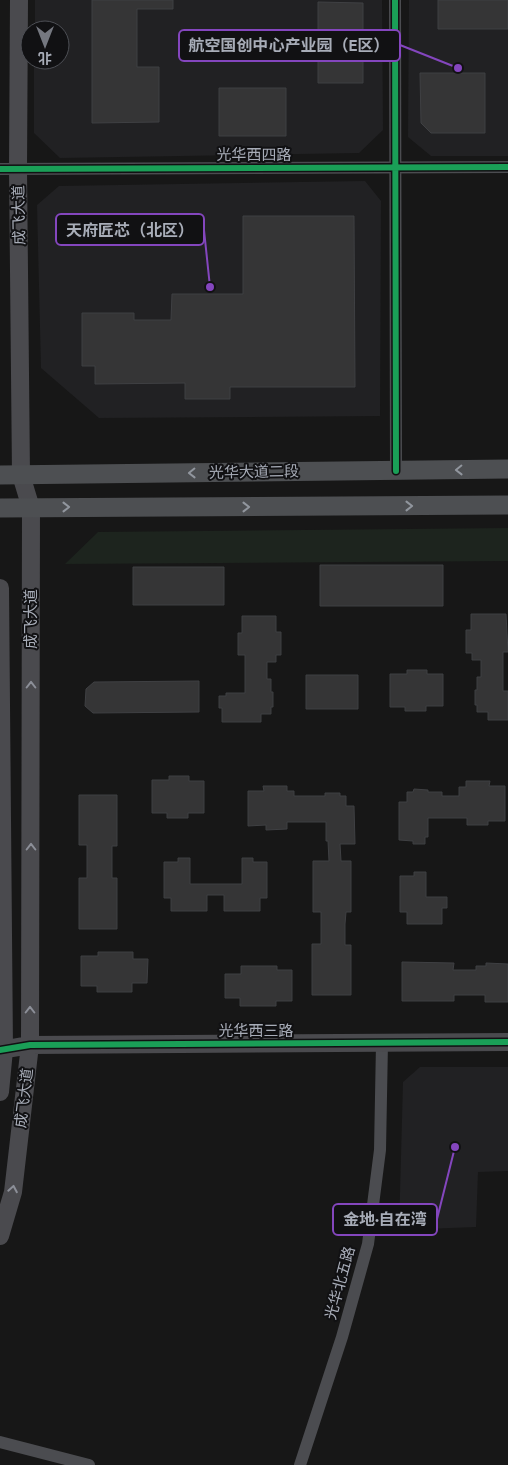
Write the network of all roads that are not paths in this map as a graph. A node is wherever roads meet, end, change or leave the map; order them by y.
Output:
1 (18, 0) edge
2 (395, 0) edge
3 (395, 167) junction
4 (508, 167) edge
5 (0, 169) edge
6 (18, 169) junction
7 (508, 469) edge
8 (396, 471) junction
9 (0, 475) edge
10 (21, 475) junction
11 (508, 505) edge
12 (0, 508) edge
13 (31, 508) junction
14 (0, 588) edge
15 (508, 1042) edge
16 (382, 1044) junction
17 (30, 1045) junction
18 (2, 1050) edge
19 (0, 1092) edge
20 (0, 1236) edge
21 (0, 1442) edge
22 (89, 1465) edge
23 (300, 1465) edge

1 - 6 main road, 成飞大道
2 - 3 street
3 - 4 street, 光华西四路
3 - 6 street, 光华西四路
3 - 8 street
5 - 6 street, 光华西四路
6 - 10 main road, 成飞大道
7 -> 8 main road, 光华大道二段
8 -> 10 main road, 光华大道二段
9 - 10 main road, 光华大道二段
10 - 13 main road, 成飞大道
13 -> 11 main road
12 - 13 main road
17 -> 13 main road, 成飞大道
14 - 18 main road, 成飞大道
15 - 16 main road, 光华西三路
16 - 17 main road, 光华西三路
16 - 23 street, 光华北五路
17 - 18 main road, 光华西三路
20 -> 17 main road, 成飞大道
18 - 19 main road, 成飞大道
21 - 22 street

